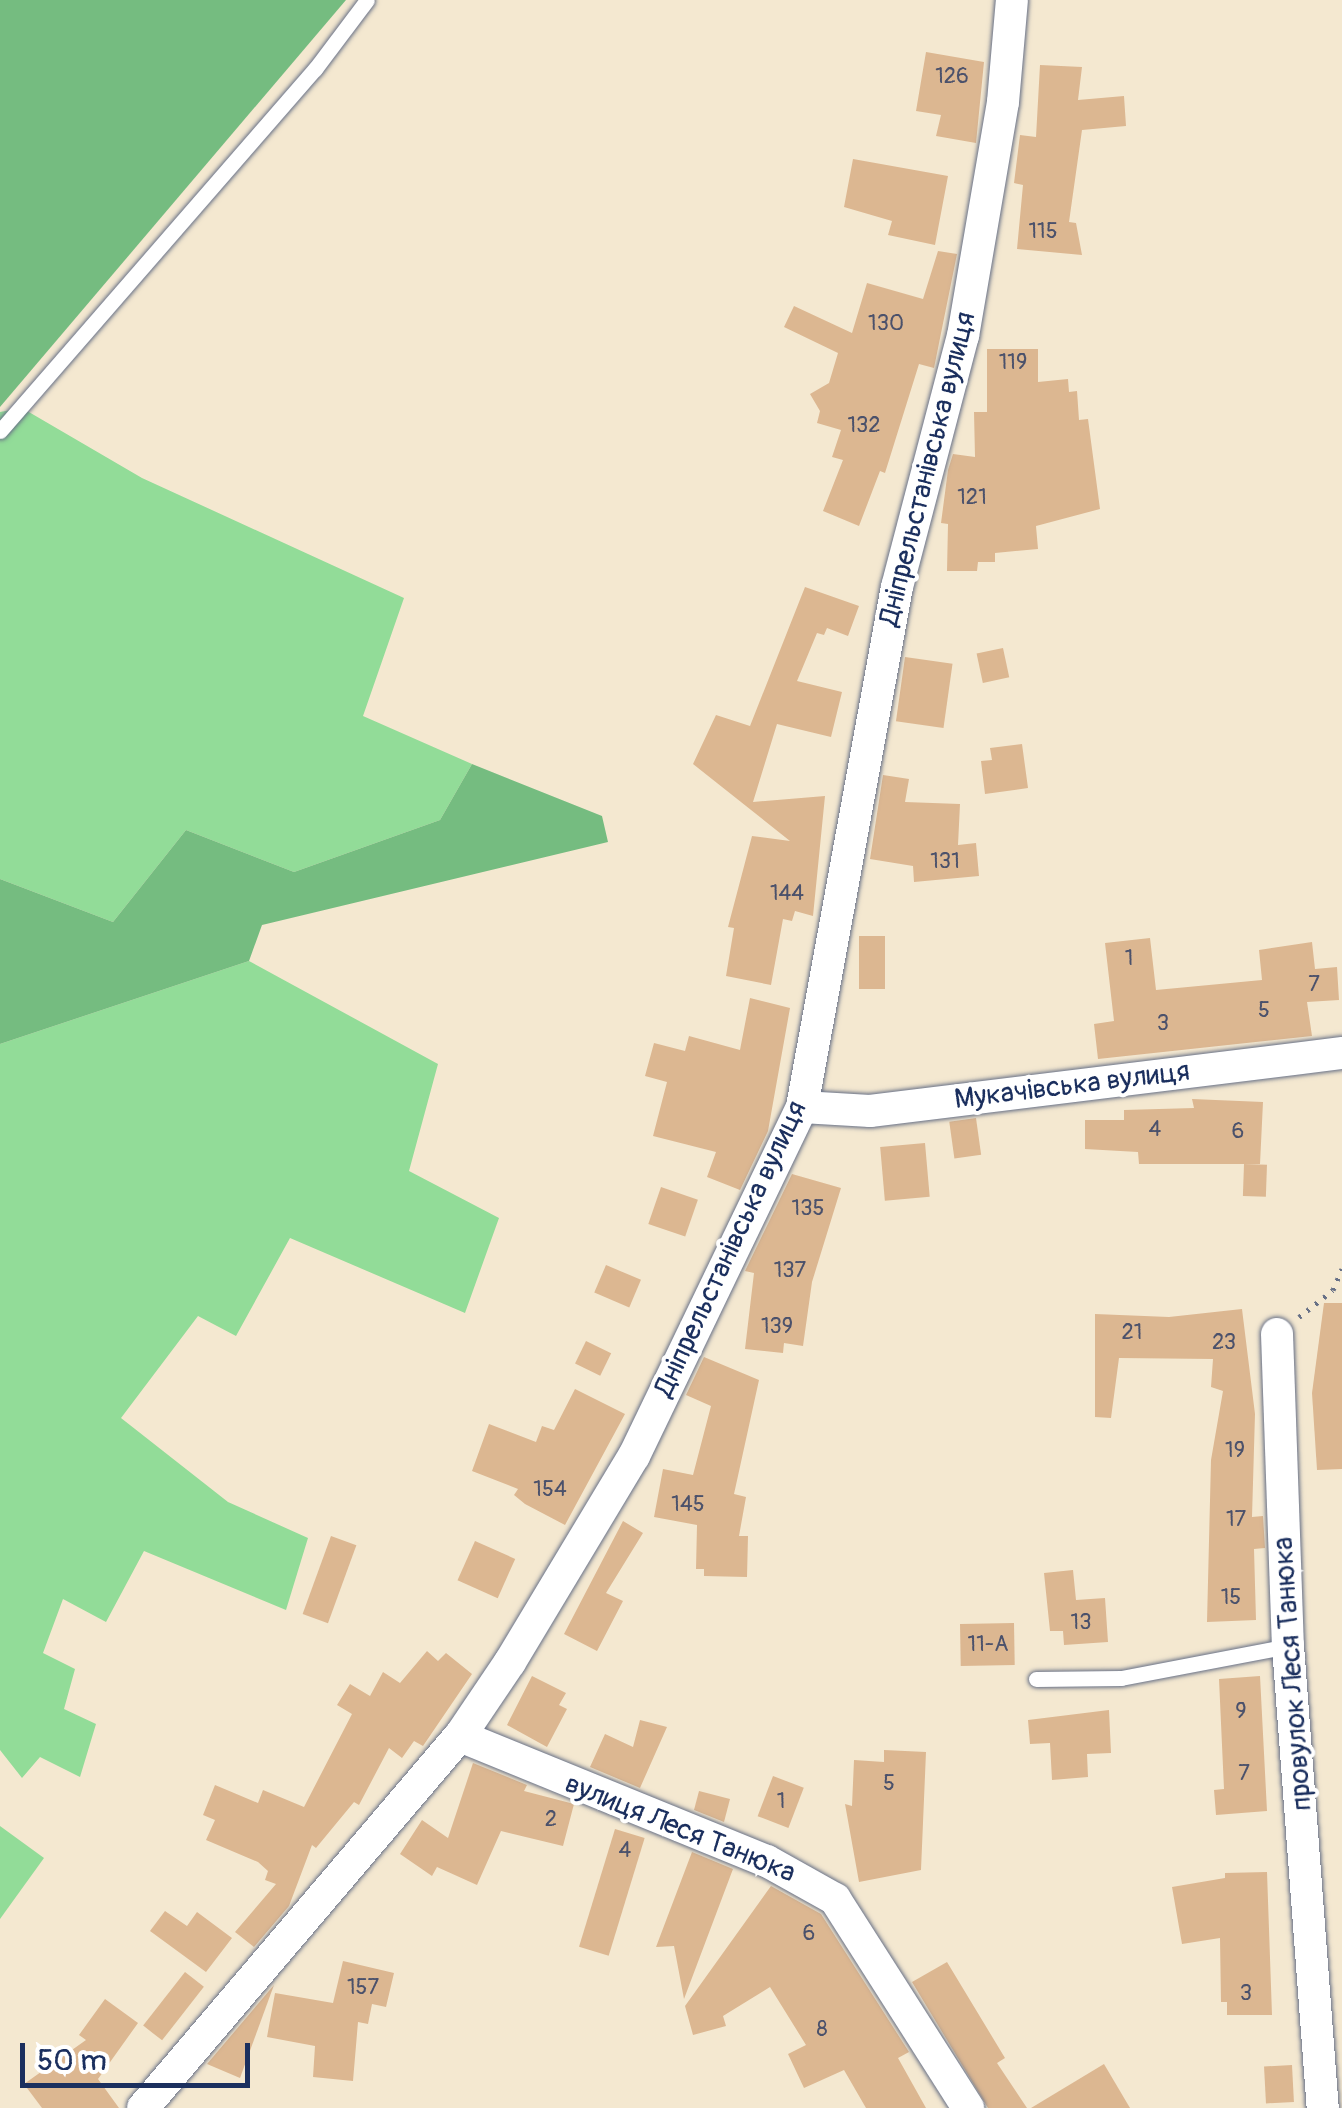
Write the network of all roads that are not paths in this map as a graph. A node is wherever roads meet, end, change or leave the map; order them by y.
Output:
1 (367, 0) edge
2 (1012, 0) edge
3 (0, 431) edge
4 (1342, 1053) edge
5 (802, 1107) junction
6 (1277, 1334) road end
7 (1288, 1646) junction
8 (1036, 1679) dead end
9 (460, 1736) junction
10 (143, 2108) edge
11 (968, 2108) edge
12 (1323, 2108) edge

1 - 3 lane
2 - 5 street, Дніпрельстанівська вулиця
4 - 5 street, Мукачівська вулиця
5 - 9 street, Дніпрельстанівська вулиця
6 - 7 street, провулок Леся Танюка
7 - 8 lane
7 - 12 street, провулок Леся Танюка
9 - 10 street, Дніпрельстанівська вулиця
9 - 11 street, вулиця Леся Танюка

